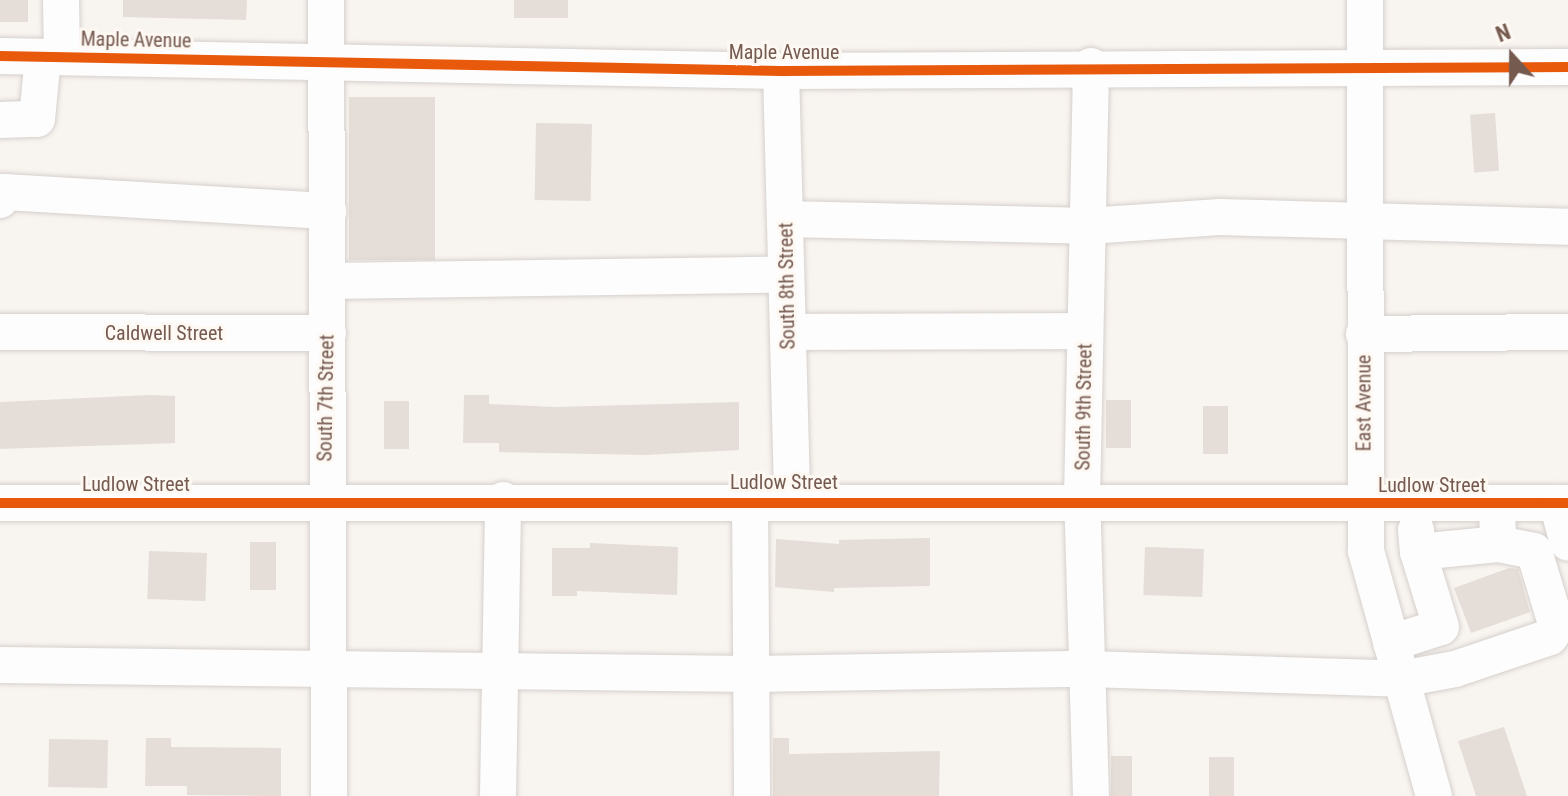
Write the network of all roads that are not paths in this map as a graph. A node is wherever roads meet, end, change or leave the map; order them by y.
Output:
1 (61, 0) edge
2 (326, 0) edge
3 (1365, 0) edge
4 (0, 56) edge
5 (53, 57) junction
6 (325, 59) junction
7 (1091, 66) junction
8 (1568, 67) edge
9 (1365, 69) junction
10 (781, 71) junction
11 (0, 120) edge
12 (0, 200) edge
13 (328, 211) junction
14 (785, 219) junction
15 (1365, 223) junction
16 (1088, 226) junction
17 (1568, 227) edge
18 (786, 275) junction
19 (328, 281) junction
20 (1085, 331) junction
21 (0, 332) edge
22 (788, 332) junction
23 (1568, 332) edge
24 (328, 333) junction
25 (1364, 334) junction
26 (750, 499) junction
27 (1082, 499) junction
28 (503, 500) junction
29 (792, 500) junction
30 (325, 501) junction
31 (0, 503) edge
32 (1364, 503) junction
33 (1414, 503) junction
34 (1497, 503) junction
35 (1562, 503) edge
36 (1568, 543) edge
37 (1498, 544) junction
38 (1418, 552) junction
39 (1441, 627) junction
40 (1391, 643) junction
41 (0, 665) edge
42 (327, 667) junction
43 (1087, 669) junction
44 (1455, 669) junction
45 (503, 670) junction
46 (751, 674) junction
47 (1401, 679) junction
48 (329, 796) edge
49 (498, 796) edge
50 (752, 796) edge
51 (1091, 796) edge
52 (1434, 796) edge

1 - 5 street
2 - 6 street, South 7th Street
3 - 9 street, East Avenue
4 - 5 street, Maple Avenue
5 - 6 street, Maple Avenue
5 - 11 street
6 - 10 street, Maple Avenue
6 - 13 street, South 7th Street
7 - 9 street, Maple Avenue
7 - 10 street, Maple Avenue
7 - 16 street, South 9th Street
8 - 9 street, Maple Avenue
9 - 15 street, East Avenue
10 - 14 street, South 8th Street
12 - 13 street
13 - 19 street, South 7th Street
14 - 16 street
14 - 18 street, South 8th Street
15 - 16 street
15 - 17 street
15 - 25 street, East Avenue
16 - 20 street, South 9th Street
18 - 19 street
18 - 22 street, South 8th Street
19 - 24 street, South 7th Street
20 - 22 street
20 - 27 street, South 9th Street
21 - 24 street, Caldwell Street
22 - 29 street, South 8th Street
23 - 25 street
24 - 30 street, South 7th Street
25 - 32 street, East Avenue
26 - 28 street, Ludlow Street
26 - 29 street, Ludlow Street
26 - 46 street
27 - 29 street, Ludlow Street
27 - 32 street, Ludlow Street
27 - 43 street, South 9th Street
28 - 30 street, Ludlow Street
28 - 45 street
30 - 31 street, Ludlow Street
30 - 42 street, South 7th Street
32 - 33 street, Ludlow Street
32 - 40 street, East Avenue
33 - 34 street, Ludlow Street
33 - 38 street
34 - 35 street, Ludlow Street
34 - 37 street
35 - 36 street
37 - 38 street
37 - 44 street
38 - 39 street
39 - 40 street
39 - 44 street
40 - 47 street, East Avenue
41 - 42 street
42 - 45 street
42 - 48 street, South 7th Street
43 - 46 street
43 - 47 street
43 - 51 street, South 9th Street
44 - 47 street
45 - 46 street
45 - 49 street
46 - 50 street
47 - 52 street, East Avenue

